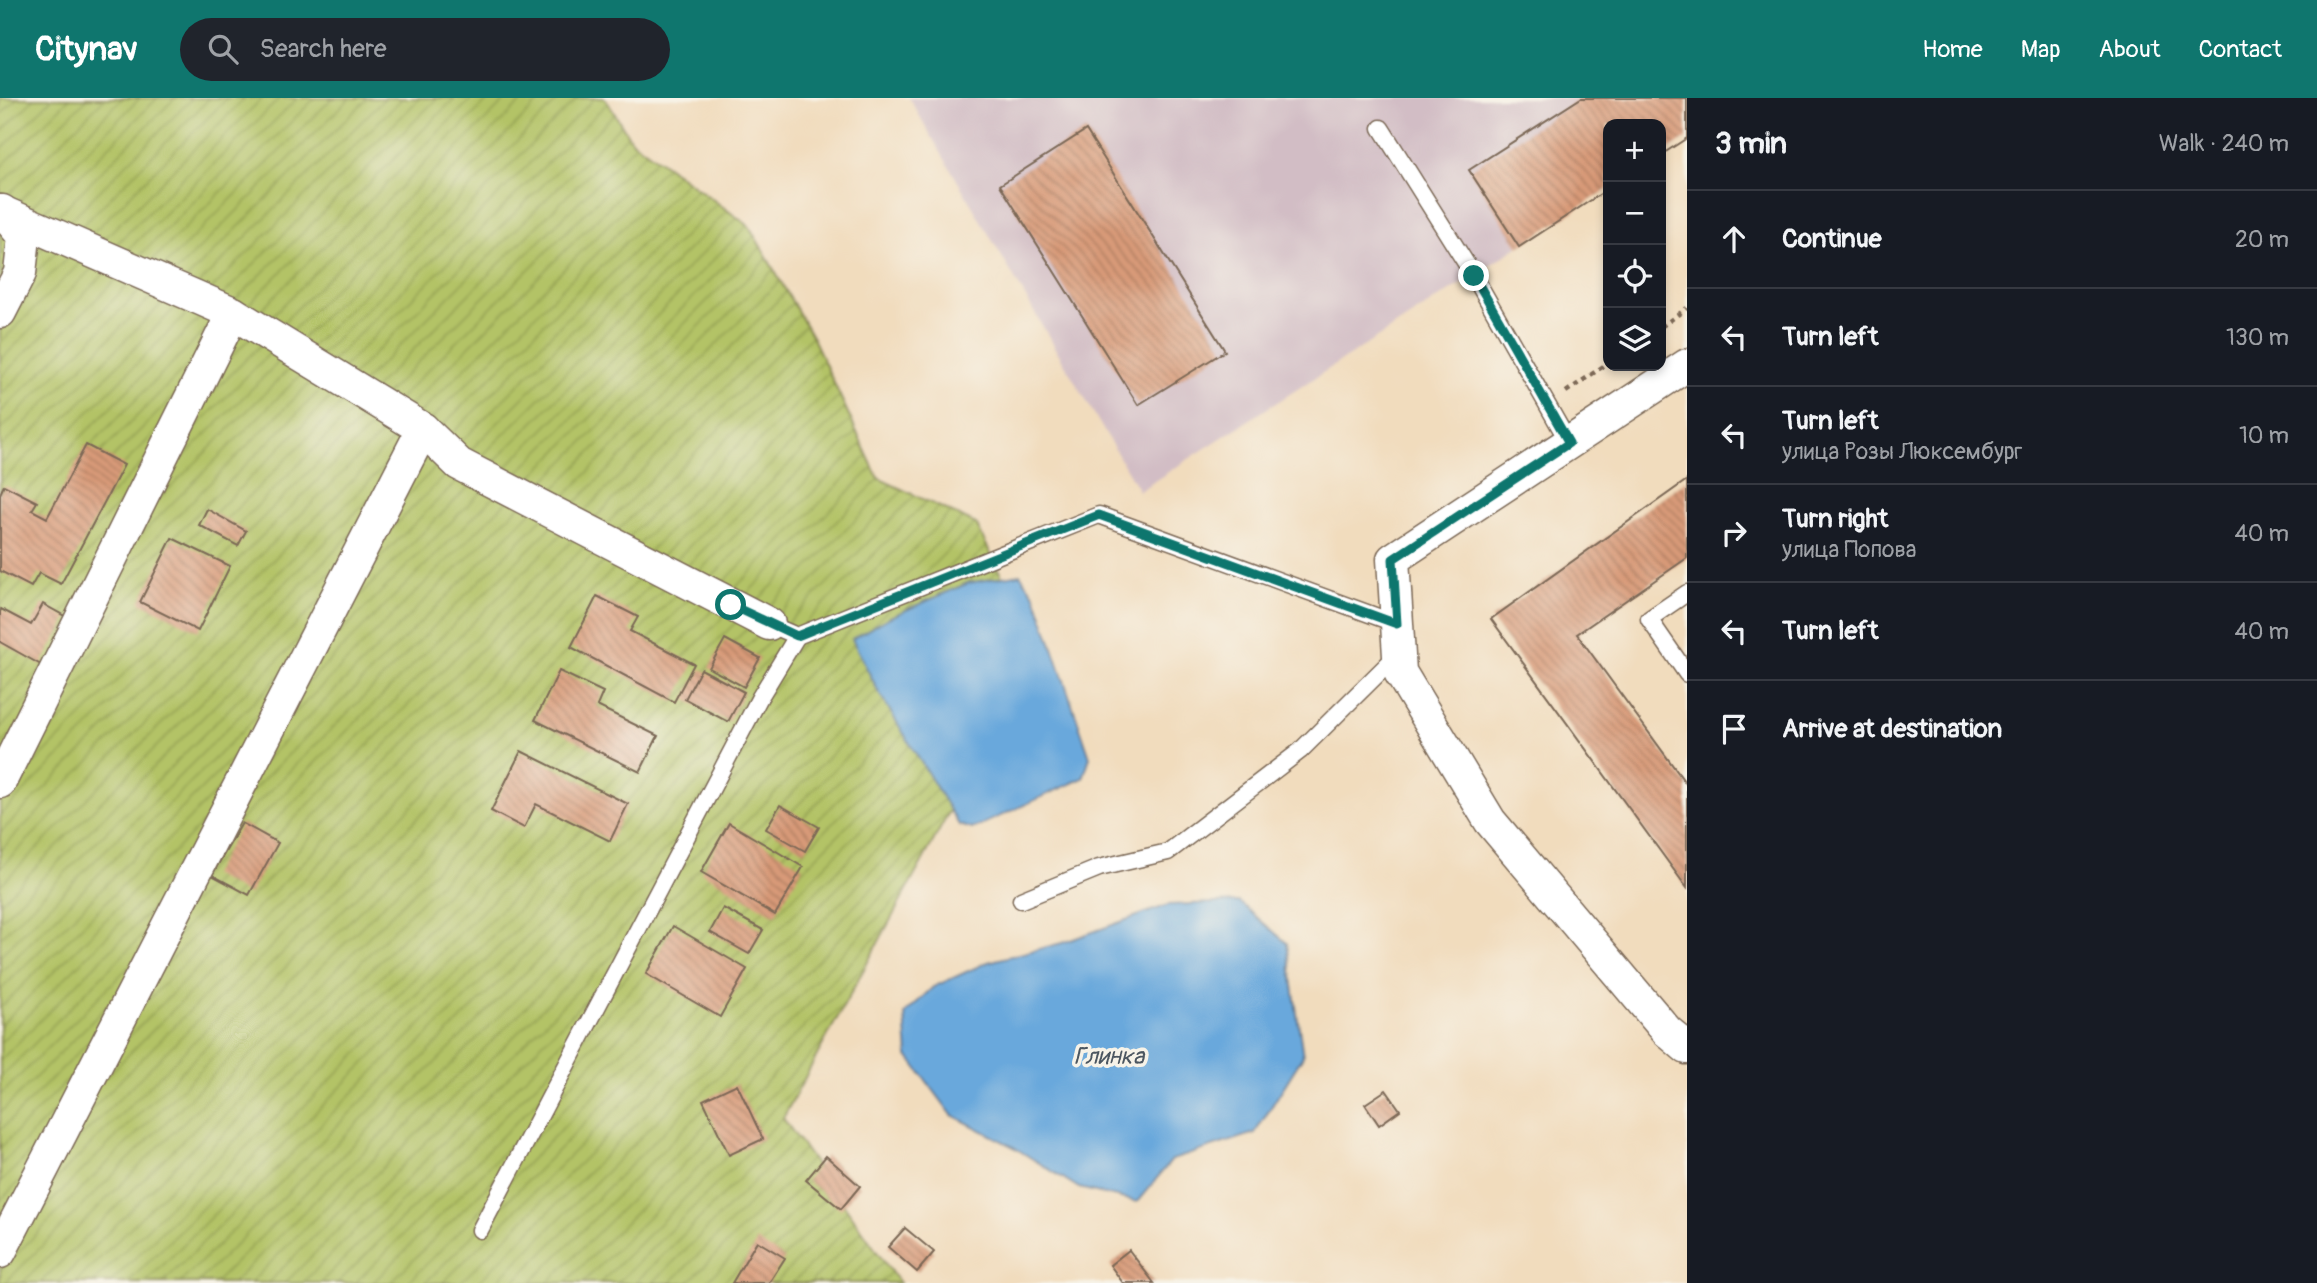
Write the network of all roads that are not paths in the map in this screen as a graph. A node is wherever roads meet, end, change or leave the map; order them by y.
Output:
1 (1381, 128) dead end
2 (1, 211) edge
3 (0, 312) edge
4 (233, 313) junction
5 (1687, 365) edge
6 (423, 429) junction
7 (1569, 443) junction
8 (1687, 593) edge
9 (783, 630) junction
10 (1398, 638) junction
11 (1687, 674) edge
12 (0, 782) edge
13 (1021, 900) dead end
14 (1687, 1048) edge
15 (480, 1230) dead end
16 (0, 1252) edge

1 - 7 lane
2 - 3 street
2 - 4 street
4 - 6 street
4 - 12 street
5 - 7 street
6 - 9 street
6 - 16 street
7 - 10 street
8 - 11 lane
9 - 10 lane
9 - 15 lane
10 - 13 lane
10 - 14 street

